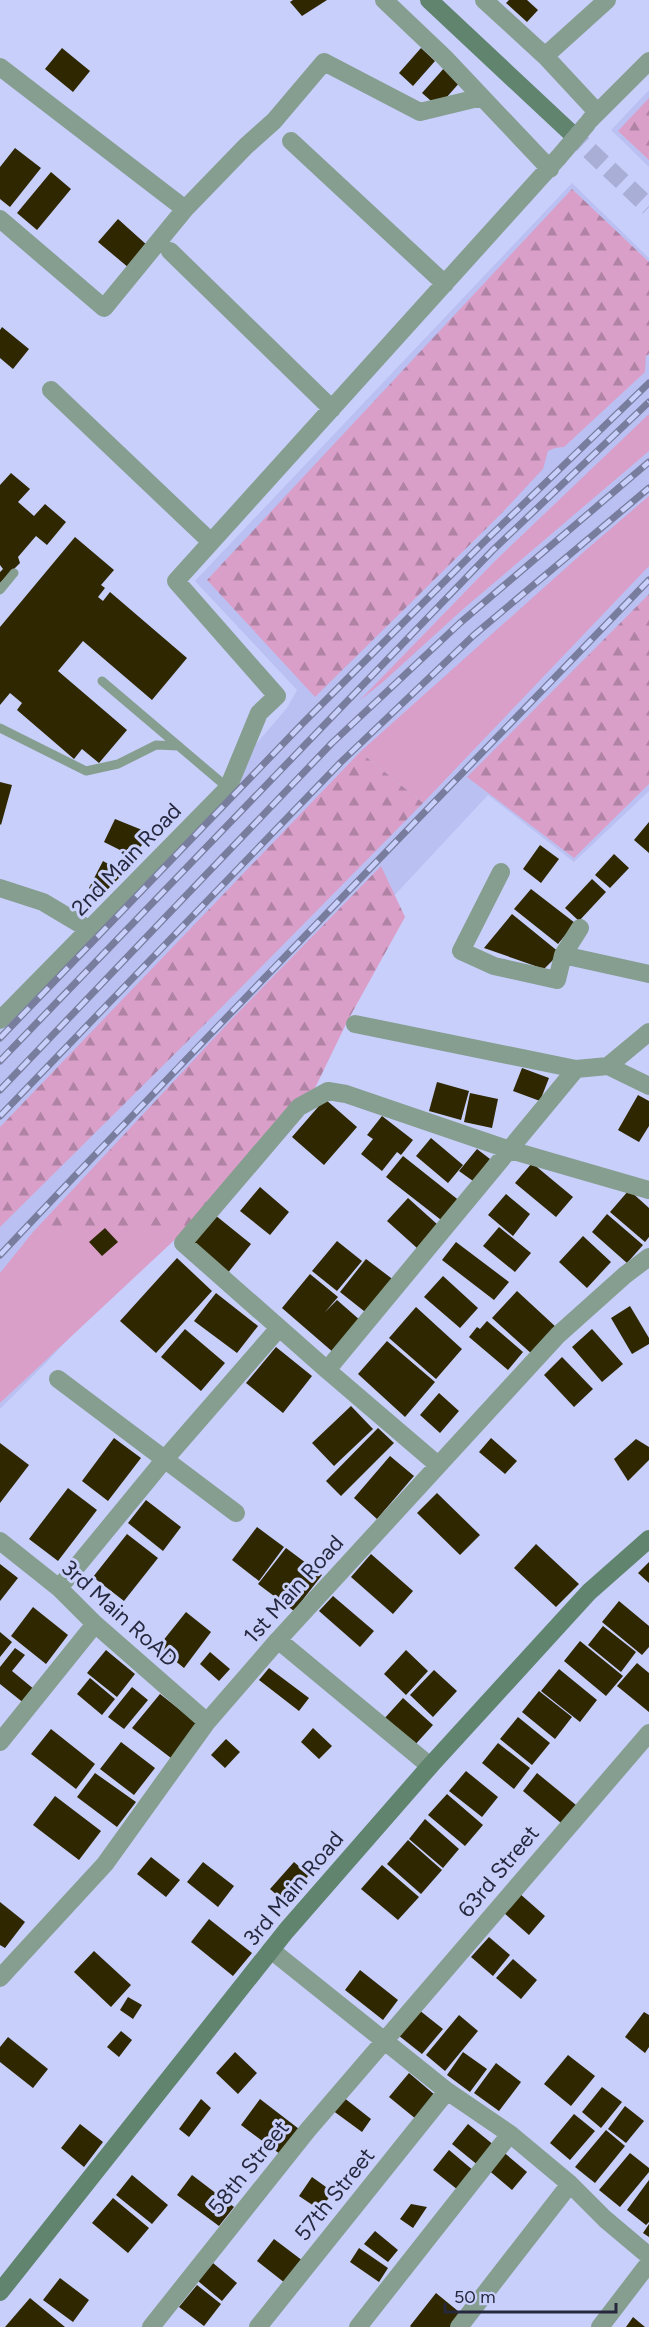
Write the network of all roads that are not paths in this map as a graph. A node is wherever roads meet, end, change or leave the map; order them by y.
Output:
1 (384, 0) edge
2 (429, 0) edge
3 (484, 0) edge
4 (607, 0) edge
5 (545, 56) junction
6 (649, 61) edge
7 (0, 67) edge
8 (482, 97) junction
9 (592, 118) junction
10 (570, 132) tunnel mouth
11 (291, 141) dead end
12 (554, 163) junction
13 (185, 209) junction
14 (0, 219) edge
15 (170, 251) dead end
16 (446, 284) junction
17 (51, 390) dead end
18 (332, 409) junction
19 (211, 542) junction
20 (14, 573) dead end
21 (0, 590) edge
22 (102, 681) dead end
23 (0, 728) edge
24 (179, 746) junction
25 (228, 788) junction
26 (501, 872) dead end
27 (0, 888) edge
28 (580, 928) dead end
29 (90, 930) junction
30 (563, 955) junction
31 (649, 974) edge
32 (0, 1020) edge
33 (355, 1024) dead end
34 (649, 1032) edge
35 (608, 1066) junction
36 (576, 1069) junction
37 (649, 1086) edge
38 (510, 1150) junction
39 (649, 1190) edge
40 (649, 1257) edge
41 (279, 1328) junction
42 (327, 1370) junction
43 (58, 1379) dead end
44 (165, 1459) junction
45 (438, 1465) junction
46 (236, 1513) dead end
47 (649, 1539) edge
48 (0, 1541) edge
49 (59, 1588) junction
50 (95, 1624) junction
51 (278, 1640) junction
52 (207, 1722) junction
53 (649, 1733) edge
54 (0, 1742) edge
55 (430, 1766) junction
56 (271, 1950) junction
57 (0, 1978) edge
58 (386, 2040) junction
59 (447, 2091) junction
60 (510, 2134) junction
61 (570, 2184) junction
62 (649, 2256) edge
63 (649, 2263) edge
64 (0, 2292) edge
65 (151, 2327) edge
66 (258, 2327) edge
67 (358, 2327) edge
68 (459, 2327) edge
69 (600, 2327) edge

1 - 8 street
2 - 10 street
3 - 5 street
4 - 5 street
5 - 9 street
6 - 9 street
7 - 13 street
8 - 12 street
8 - 13 street
9 - 12 street, bridge
11 - 16 street
12 - 16 street
13 - 14 street
15 - 18 street
16 - 18 street
17 - 19 street
18 - 19 street
19 - 25 street, 2nd Main Road
20 - 21 lane
22 - 24 lane
23 - 24 lane
24 - 25 lane
25 - 29 street, 2nd Main Road
26 - 30 street
27 - 29 street
28 - 30 street
29 - 32 street, 2nd Main Road
30 - 31 street
33 - 36 street
34 - 35 street
35 - 36 street
35 - 37 street
36 - 38 street
38 - 39 street
38 - 41 street
38 - 42 street
40 - 45 street, 1st Main Road
41 - 42 street
41 - 44 street
42 - 45 street
43 - 44 street
44 - 46 street
44 - 49 street
45 - 51 street, 1st Main Road
47 - 55 street, 3rd Main Road
48 - 49 street, 3rd Main RoAD
49 - 50 street, 3rd Main RoAD
50 - 52 street, 3rd Main RoAD
50 - 54 street
51 - 52 street, 1st Main Road
51 - 55 street
52 - 57 street, 1st Main Road
53 - 58 street, 63rd Street
55 - 56 street, 3rd Main Road
56 - 58 street
56 - 64 street, 3rd Main Road
58 - 59 street
58 - 65 street, 58th Street
59 - 60 street
59 - 66 street, 57th Street
60 - 61 street
60 - 67 street
61 - 62 street
61 - 68 street
63 - 69 street

